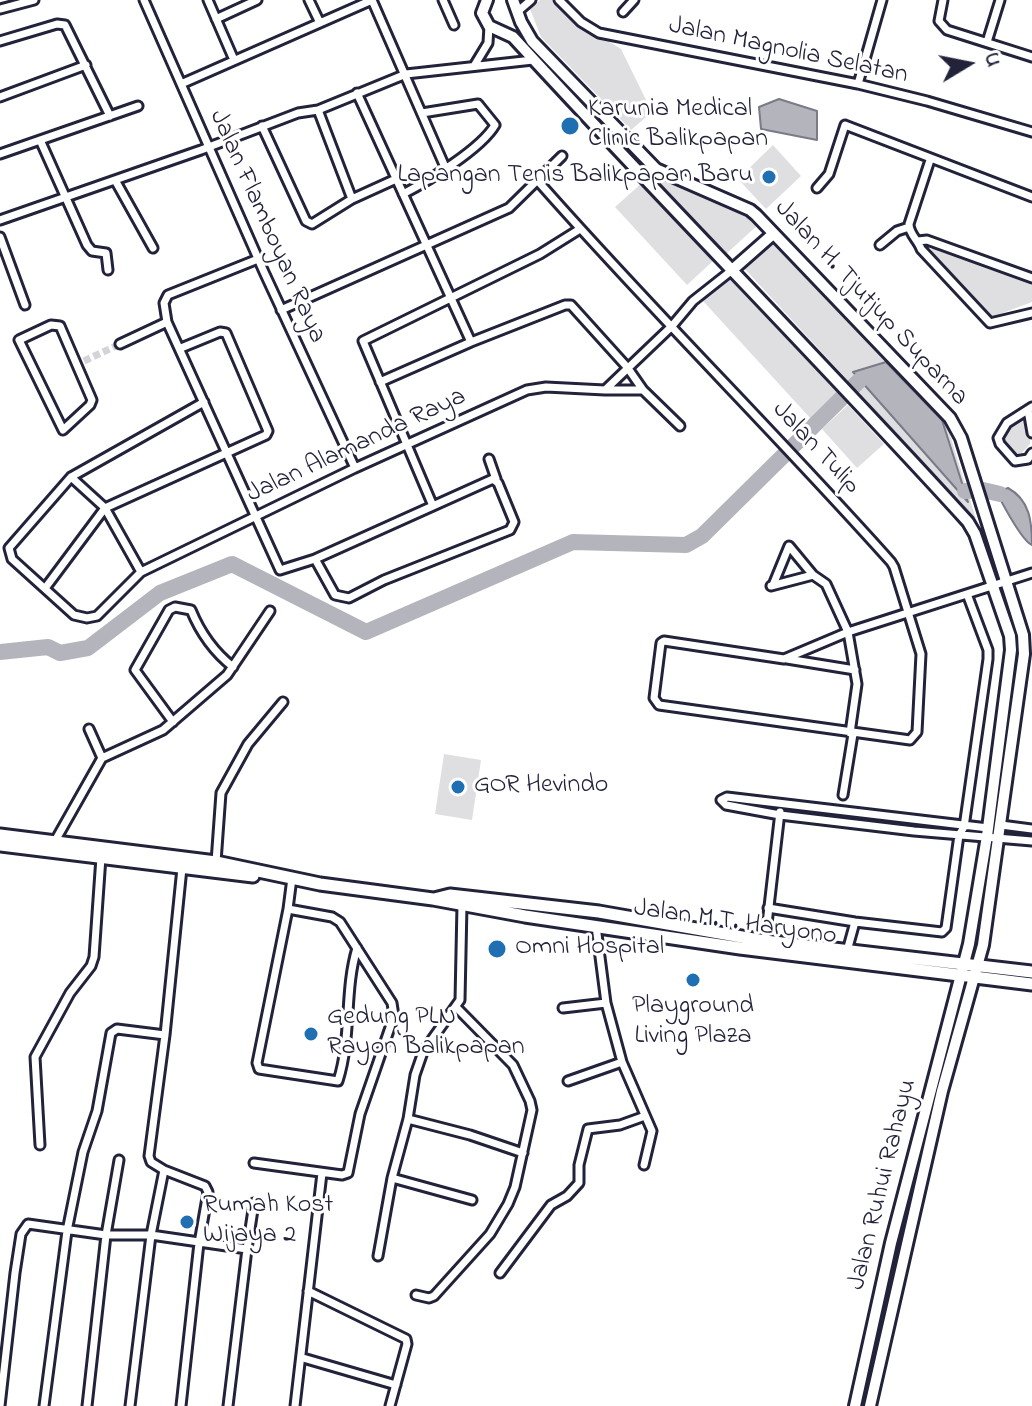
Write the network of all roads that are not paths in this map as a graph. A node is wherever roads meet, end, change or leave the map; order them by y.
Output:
1 (34, 0) edge
2 (144, 0) edge
3 (208, 0) edge
4 (257, 0) edge
5 (309, 0) edge
6 (372, 0) edge
7 (443, 0) edge
8 (484, 0) edge
9 (513, 0) edge
10 (531, 0) edge
11 (559, 0) edge
12 (634, 0) edge
13 (882, 0) edge
14 (943, 0) edge
15 (1000, 0) edge
16 (0, 9) edge
17 (517, 12) junction
18 (623, 12) dead end
19 (216, 19) junction
20 (320, 23) junction
21 (454, 25) dead end
22 (492, 27) junction
23 (0, 41) edge
24 (987, 42) junction
25 (1031, 55) edge
26 (234, 60) junction
27 (533, 60) junction
28 (86, 65) junction
29 (474, 66) junction
30 (406, 74) junction
31 (181, 84) junction
32 (858, 84) junction
33 (357, 93) junction
34 (0, 97) edge
35 (138, 106) dead end
36 (318, 110) junction
37 (422, 113) junction
38 (110, 116) junction
39 (262, 126) junction
40 (1032, 132) edge
41 (40, 140) junction
42 (209, 148) junction
43 (0, 154) edge
44 (562, 156) dead end
45 (930, 160) junction
46 (445, 167) junction
47 (396, 179) junction
48 (115, 180) junction
49 (537, 180) junction
50 (817, 188) dead end
51 (403, 194) junction
52 (1032, 197) edge
53 (64, 198) junction
54 (352, 199) junction
55 (0, 220) edge
56 (909, 227) junction
57 (580, 229) junction
58 (773, 234) junction
59 (0, 237) edge
60 (918, 241) junction
61 (424, 244) junction
62 (880, 245) dead end
63 (153, 248) dead end
64 (258, 259) junction
65 (108, 270) dead end
66 (731, 271) junction
67 (1032, 278) edge
68 (449, 298) junction
69 (25, 305) dead end
70 (281, 310) junction
71 (1032, 313) edge
72 (167, 322) junction
73 (672, 326) junction
74 (471, 342) junction
75 (120, 344) tunnel mouth
76 (181, 348) junction
77 (80, 362) joint
78 (627, 367) junction
79 (380, 382) junction
80 (605, 390) junction
81 (643, 390) junction
82 (204, 402) junction
83 (1030, 408) edge
84 (680, 426) dead end
85 (1032, 433) edge
86 (409, 445) junction
87 (1032, 453) edge
88 (227, 454) junction
89 (489, 459) dead end
90 (355, 468) junction
91 (71, 477) junction
92 (496, 479) junction
93 (433, 506) junction
94 (105, 508) junction
95 (257, 516) junction
96 (315, 559) junction
97 (141, 572) junction
98 (1032, 573) edge
99 (813, 575) junction
100 (1006, 582) junction
101 (993, 586) junction
102 (46, 587) junction
103 (967, 594) junction
104 (270, 611) dead end
105 (909, 613) junction
106 (848, 632) junction
107 (784, 659) junction
108 (233, 667) junction
109 (855, 670) junction
110 (1027, 675) edge
111 (283, 702) dead end
112 (173, 722) junction
113 (89, 729) dead end
114 (852, 734) junction
115 (102, 758) junction
116 (843, 795) dead end
117 (782, 803) junction
118 (780, 815) junction
119 (1001, 825) junction
120 (964, 827) junction
121 (1032, 829) edge
122 (987, 832) junction
123 (0, 835) edge
124 (959, 835) junction
125 (999, 837) junction
126 (55, 841) junction
127 (1032, 841) edge
128 (0, 845) edge
129 (101, 857) junction
130 (216, 862) junction
131 (182, 868) junction
132 (292, 878) junction
133 (433, 899) junction
134 (462, 905) junction
135 (768, 908) junction
136 (288, 909) junction
137 (855, 922) junction
138 (596, 926) junction
139 (765, 941) junction
140 (357, 948) junction
141 (847, 951) junction
142 (969, 971) junction
143 (1032, 972) edge
144 (1032, 984) edge
145 (606, 1003) junction
146 (456, 1007) junction
147 (563, 1008) dead end
148 (165, 1035) junction
149 (622, 1062) junction
150 (568, 1081) dead end
151 (645, 1116) junction
152 (408, 1119) junction
153 (40, 1145) dead end
154 (523, 1153) junction
155 (119, 1160) dead end
156 (254, 1163) dead end
157 (644, 1165) dead end
158 (164, 1170) junction
159 (322, 1173) junction
160 (392, 1178) junction
161 (472, 1200) dead end
162 (254, 1203) dead end
163 (67, 1231) junction
164 (106, 1235) junction
165 (151, 1235) junction
166 (199, 1243) junction
167 (247, 1249) junction
168 (378, 1256) dead end
169 (500, 1273) dead end
170 (308, 1291) junction
171 (416, 1295) dead end
172 (303, 1358) junction
173 (396, 1385) junction
174 (0, 1406) edge
175 (44, 1406) edge
176 (87, 1406) edge
177 (130, 1406) edge
178 (181, 1406) edge
179 (228, 1406) edge
180 (295, 1406) edge
181 (390, 1406) edge
182 (855, 1406) edge
183 (870, 1406) edge

1 - 16 street
2 - 31 street, Jalan Flamboyan Raya
3 - 19 street
4 - 19 street
5 - 20 street
6 - 20 street
6 - 30 street
7 - 21 street
8 - 22 main road
9 - 17 main road, Jalan H. Tjutjup Suparna
10 - 17 street
11 - 32 street, Jalan Magnolia Selatan
12 - 18 street
13 - 32 street
14 - 24 street
15 - 24 street
17 - 22 main road
17 - 58 main road, Jalan H. Tjutjup Suparna
19 - 26 street
20 - 26 street
22 - 27 main road
22 - 29 street
23 - 28 street
24 - 25 street
26 - 31 street
27 - 29 street
27 - 66 main road
28 - 34 street
28 - 38 street
29 - 30 street
30 - 33 street
30 - 37 street
31 - 42 street, Jalan Flamboyan Raya
32 - 40 street, Jalan Magnolia Selatan
33 - 36 street
33 - 47 street
35 - 38 street
36 - 39 street
36 - 54 street
37 - 46 street
37 - 46 street
38 - 41 street
39 - 42 street
39 - 54 street
41 - 43 street
41 - 53 street
42 - 48 street
42 - 64 street, Jalan Flamboyan Raya
44 - 49 street
45 - 50 street
45 - 52 street
45 - 56 street
46 - 51 street
47 - 51 street
47 - 54 street
48 - 53 street
48 - 63 street
49 - 57 street, Jalan Tulip
49 - 61 street
51 - 61 street
53 - 55 street
53 - 65 street
56 - 60 street
56 - 62 street
57 - 68 street
57 - 73 street, Jalan Tulip
58 - 66 main road
58 - 100 main road, Jalan H. Tjutjup Suparna
59 - 69 street
60 - 67 street
60 - 71 street
61 - 68 street
61 - 70 street
64 - 70 street, Jalan Flamboyan Raya
64 - 72 street
66 - 73 street
66 - 101 main road
68 - 74 street
68 - 79 street
70 - 90 street, Jalan Flamboyan Raya
72 - 75 street
72 - 76 street
73 - 78 street
73 - 105 street, Jalan Tulip
74 - 78 street
74 - 79 street
76 - 82 street
76 - 88 street
77 - 77 street
78 - 80 street
78 - 81 street
79 - 86 street
80 - 81 street, Jalan Alamanda Raya
80 - 86 street, Jalan Alamanda Raya
81 - 84 street
82 - 88 street
82 - 91 street
83 - 85 street
83 - 87 street
86 - 90 street, Jalan Alamanda Raya
86 - 93 street
88 - 94 street
88 - 95 street
89 - 92 street
90 - 95 street, Jalan Alamanda Raya
91 - 94 street
91 - 102 street, Jalan Alamanda Raya
92 - 93 street
92 - 96 street
93 - 96 street
94 - 97 street
94 - 102 street
95 - 96 street
95 - 97 street, Jalan Alamanda Raya
97 - 102 street, Jalan Alamanda Raya
98 - 100 street
99 - 99 street
99 - 106 street
100 - 101 street
100 - 110 main road, Jalan H. Tjutjup Suparna
101 - 103 street
101 - 122 main road
103 - 105 street
103 - 120 street
104 - 108 street
105 - 106 street
105 - 114 street, Jalan Tulip
106 - 107 street
106 - 109 street
107 - 109 street
107 - 114 street
108 - 112 street
108 - 112 street
109 - 114 street
110 - 119 main road, Jalan H. Tjutjup Suparna
111 - 130 street
112 - 115 street
113 - 115 street
114 - 116 street
115 - 126 street
117 - 118 street
117 - 118 street
117 - 120 street
118 - 124 street
118 - 135 street
119 - 121 street
119 - 125 main road, Jalan H. Tjutjup Suparna
120 - 122 street
120 - 124 street
122 - 124 street
122 - 125 street
122 - 142 main road
123 - 126 main road, Jalan M.T. Haryono
124 - 137 street
125 - 127 street
125 - 142 main road, Jalan H. Tjutjup Suparna
126 - 130 main road, Jalan M.T. Haryono
128 - 129 main road, Jalan M.T. Haryono
129 - 131 main road, Jalan M.T. Haryono
129 - 153 street
130 - 132 main road, Jalan M.T. Haryono
131 - 132 main road, Jalan M.T. Haryono
131 - 148 street
132 - 133 main road, Jalan M.T. Haryono
132 - 136 street
133 - 134 main road, Jalan M.T. Haryono
133 - 139 main road, Jalan M.T. Haryono
134 - 138 main road, Jalan M.T. Haryono
134 - 146 street
135 - 137 street
135 - 139 street
136 - 140 street
136 - 140 street
137 - 141 street
138 - 142 main road, Jalan M.T. Haryono
138 - 145 street
139 - 141 main road, Jalan M.T. Haryono
140 - 159 street
141 - 142 main road, Jalan M.T. Haryono
142 - 143 main road, Jalan M.T. Haryono
142 - 144 main road, Jalan M.T. Haryono
142 - 182 main road, Jalan Ruhui Rahayu
142 - 183 main road, Jalan Ruhui Rahayu
145 - 147 street
145 - 149 street
146 - 152 street
146 - 154 street
148 - 158 street
148 - 163 street
149 - 150 street
149 - 151 street
151 - 157 street
151 - 169 street
152 - 154 street
152 - 160 street
154 - 171 street
155 - 164 street
156 - 159 street
158 - 165 street
158 - 166 street
159 - 170 street
160 - 161 street
160 - 168 street
162 - 167 street
163 - 164 street
163 - 174 street
163 - 175 street
164 - 165 street
164 - 176 street
165 - 166 street
165 - 177 street
166 - 167 street
166 - 178 street
167 - 179 street
170 - 172 street
170 - 173 street
172 - 173 street
172 - 180 street
173 - 181 street

